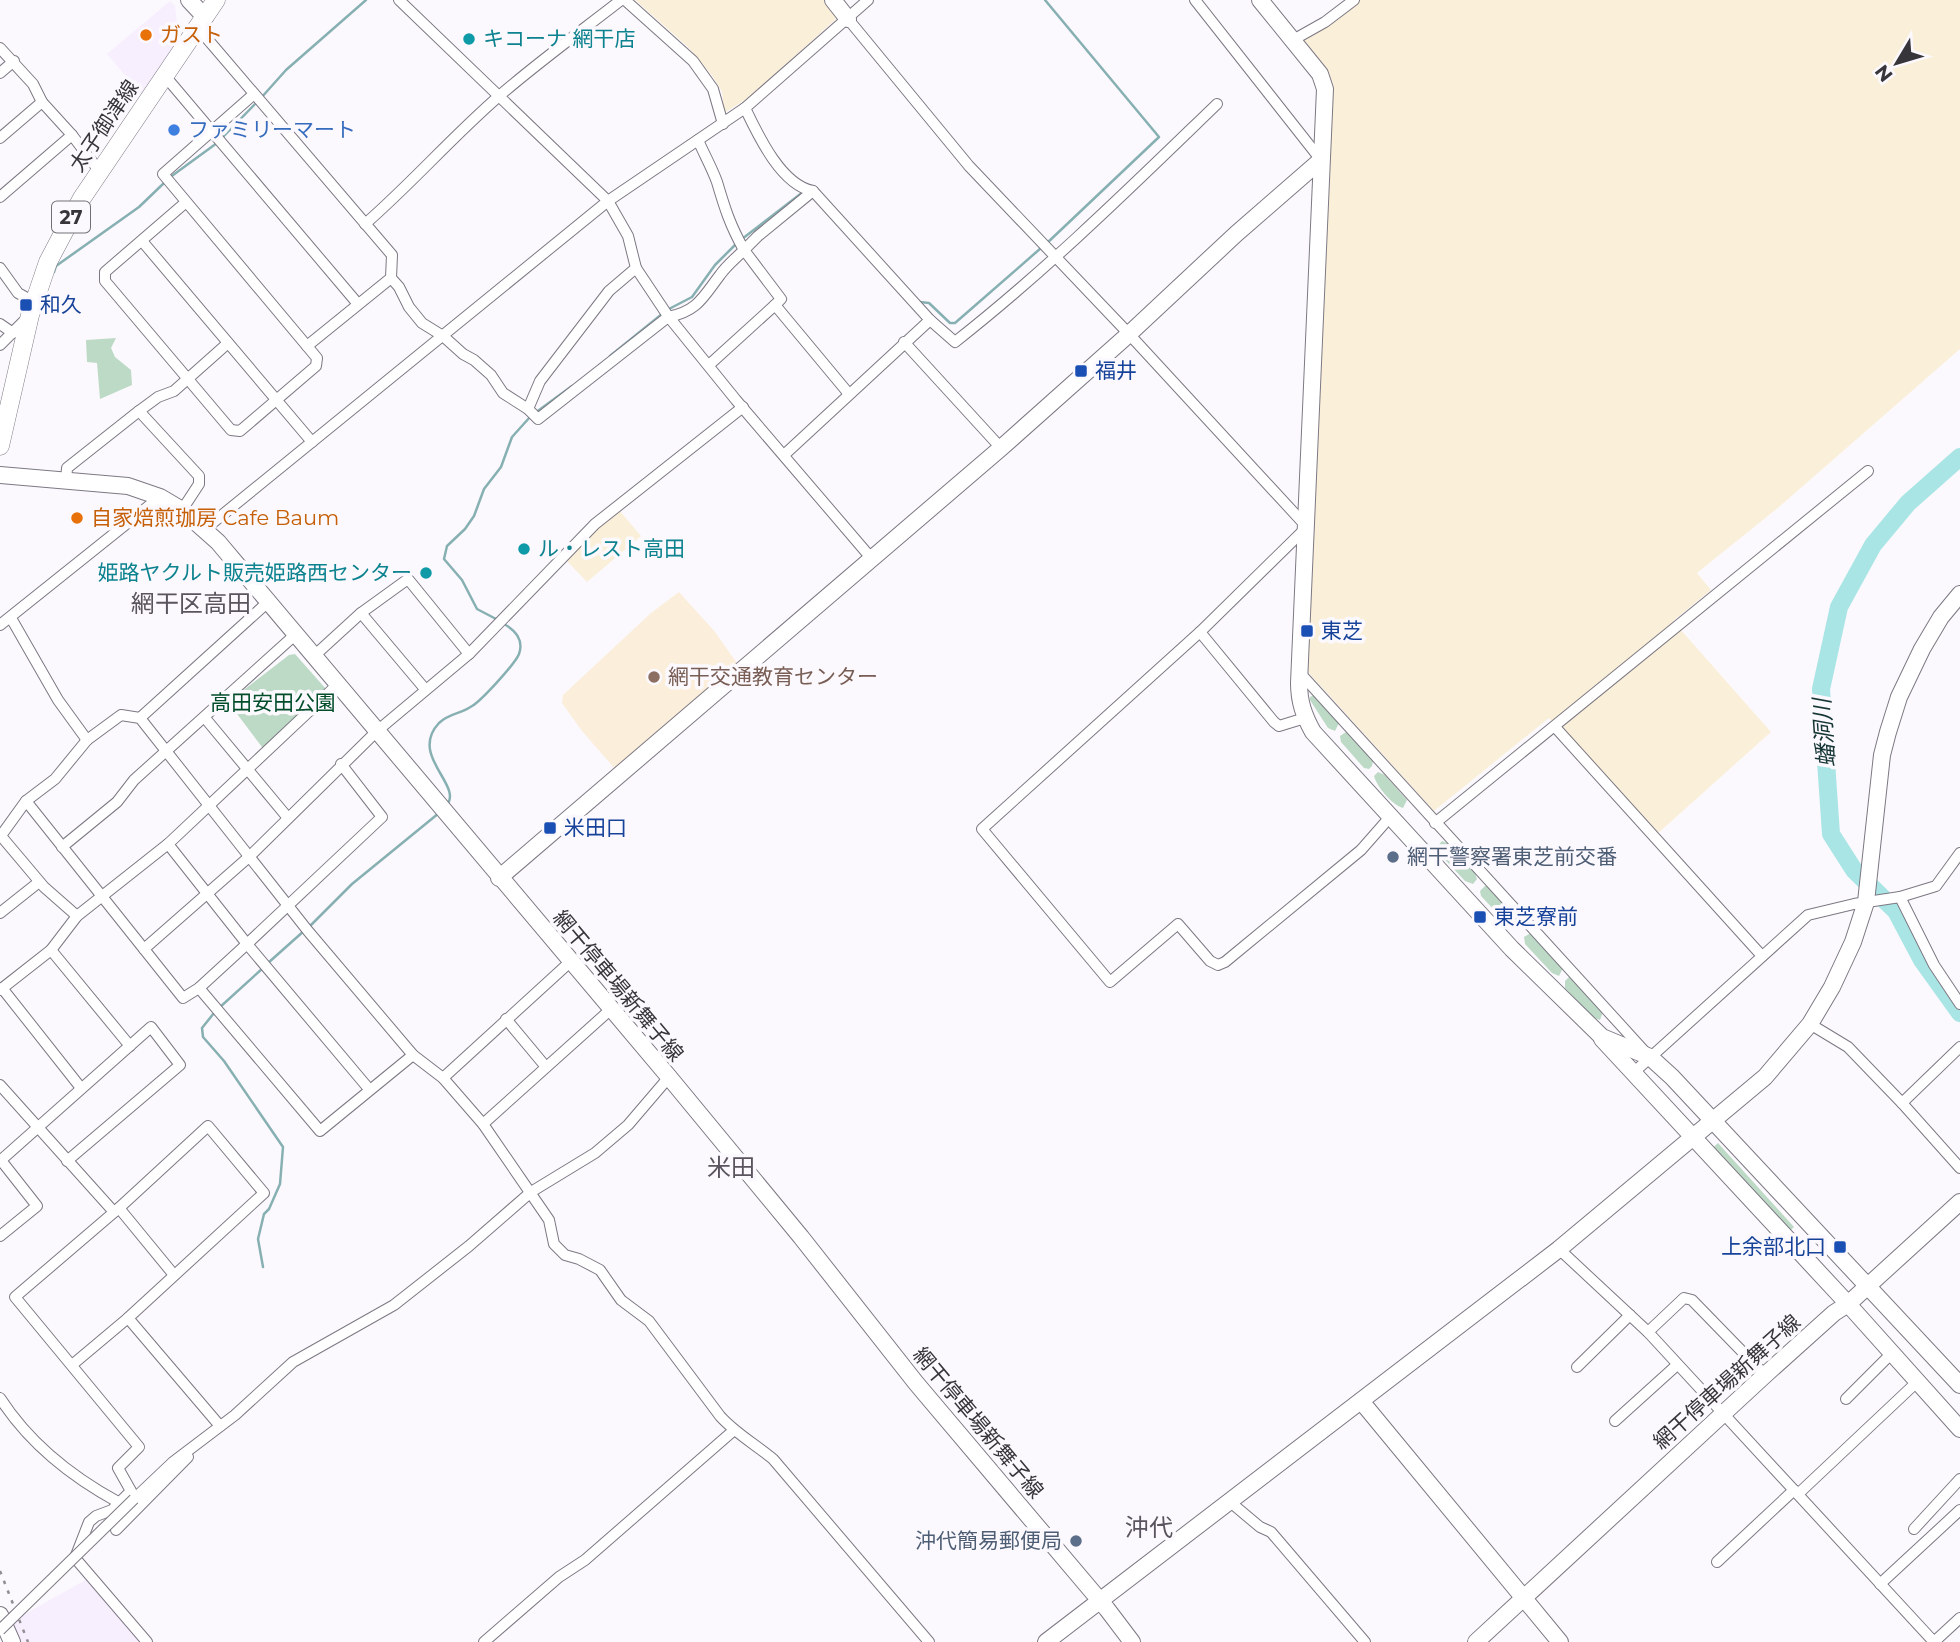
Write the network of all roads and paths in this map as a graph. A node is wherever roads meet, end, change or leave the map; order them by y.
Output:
1 (189, 0) edge
2 (216, 0) edge
3 (399, 0) edge
4 (623, 0) edge
5 (833, 0) edge
6 (868, 0) edge
7 (1195, 0) edge
8 (1260, 0) edge
9 (1354, 0) edge
10 (848, 19) junction
11 (201, 23) junction
12 (1293, 40) junction
13 (0, 48) edge
14 (14, 61) junction
15 (0, 73) edge
16 (165, 76) junction
17 (254, 94) junction
18 (498, 96) junction
19 (42, 102) junction
20 (1217, 104) dead end
21 (745, 108) junction
22 (723, 124) junction
23 (213, 131) junction
24 (72, 135) junction
25 (0, 138) edge
26 (698, 140) junction
27 (1321, 160) junction
28 (100, 172) junction
29 (813, 191) junction
30 (0, 197) edge
31 (608, 201) junction
32 (185, 203) junction
33 (365, 224) junction
34 (142, 241) junction
35 (744, 249) junction
36 (1056, 257) junction
37 (0, 268) edge
38 (636, 268) junction
39 (391, 278) junction
40 (358, 304) junction
41 (775, 305) junction
42 (32, 308) junction
43 (666, 313) junction
44 (930, 320) junction
45 (0, 324) edge
46 (13, 333) junction
47 (1129, 334) junction
48 (443, 336) junction
49 (904, 342) junction
50 (228, 343) junction
51 (0, 345) edge
52 (307, 346) junction
53 (709, 365) junction
54 (188, 377) junction
55 (849, 394) junction
56 (276, 399) junction
57 (743, 407) junction
58 (139, 411) junction
59 (532, 413) junction
60 (312, 442) junction
61 (0, 446) edge
62 (1001, 448) junction
63 (784, 455) junction
64 (1868, 471) dead end
65 (0, 475) edge
66 (66, 482) junction
67 (160, 497) junction
68 (182, 510) junction
69 (1307, 527) junction
70 (205, 529) junction
71 (872, 559) junction
72 (1960, 594) edge
73 (268, 602) junction
74 (361, 613) junction
75 (11, 618) junction
76 (0, 625) edge
77 (1200, 632) junction
78 (296, 634) junction
79 (469, 654) junction
80 (314, 656) junction
81 (1300, 673) junction
82 (337, 685) junction
83 (425, 689) junction
84 (140, 718) junction
85 (205, 718) junction
86 (1305, 718) junction
87 (1555, 727) junction
88 (377, 731) junction
89 (87, 740) junction
90 (166, 753) junction
91 (341, 764) junction
92 (248, 770) junction
93 (26, 802) junction
94 (209, 806) junction
95 (1390, 817) junction
96 (288, 818) junction
97 (1435, 823) junction
98 (0, 837) edge
99 (168, 844) junction
100 (62, 847) junction
101 (1960, 853) edge
102 (250, 856) junction
103 (499, 878) junction
104 (39, 881) junction
105 (208, 892) junction
106 (1900, 897) junction
107 (103, 898) junction
108 (1860, 903) junction
109 (286, 905) junction
110 (0, 913) edge
111 (77, 916) junction
112 (247, 944) junction
113 (144, 949) junction
114 (51, 950) junction
115 (1762, 956) junction
116 (570, 962) junction
117 (199, 988) junction
118 (1, 989) edge
119 (1960, 1004) edge
120 (610, 1010) junction
121 (1583, 1017) junction
122 (506, 1019) junction
123 (1810, 1024) junction
124 (130, 1046) junction
125 (1960, 1047) edge
126 (414, 1055) junction
127 (1650, 1057) junction
128 (546, 1067) junction
129 (1632, 1074) junction
130 (669, 1077) junction
131 (443, 1078) junction
132 (0, 1085) edge
133 (81, 1088) junction
134 (369, 1089) junction
135 (1902, 1103) junction
136 (1713, 1120) junction
137 (483, 1124) junction
138 (37, 1127) junction
139 (1694, 1138) junction
140 (0, 1160) edge
141 (67, 1161) junction
142 (1960, 1168) edge
143 (531, 1192) junction
144 (1960, 1202) edge
145 (116, 1210) junction
146 (0, 1236) edge
147 (1559, 1248) junction
148 (174, 1275) junction
149 (1868, 1285) junction
150 (1848, 1304) junction
151 (1630, 1315) junction
152 (128, 1318) junction
153 (1648, 1332) junction
154 (1892, 1353) junction
155 (1677, 1364) junction
156 (72, 1365) junction
157 (1577, 1367) dead end
158 (1765, 1375) junction
159 (1918, 1381) junction
160 (1960, 1385) edge
161 (0, 1398) edge
162 (1846, 1399) dead end
163 (1361, 1401) junction
164 (1723, 1414) junction
165 (1615, 1421) dead end
166 (220, 1426) junction
167 (1960, 1429) edge
168 (733, 1431) junction
169 (1960, 1479) edge
170 (1796, 1492) junction
171 (1229, 1501) junction
172 (118, 1502) junction
173 (1960, 1511) edge
174 (1914, 1529) dead end
175 (116, 1530) dead end
176 (1717, 1562) dead end
177 (1880, 1584) junction
178 (1524, 1597) junction
179 (1100, 1601) junction
180 (0, 1615) edge
181 (1960, 1618) edge
182 (6, 1638) edge
183 (147, 1642) edge
184 (484, 1642) edge
185 (929, 1642) edge
186 (1046, 1642) edge
187 (1132, 1642) edge
188 (1365, 1642) edge
189 (1476, 1642) edge
190 (1560, 1642) edge

1 - 11 street
2 - 11 main road, 太子御津線 / 27
3 - 18 street
4 - 18 street
4 - 22 street
5 - 10 street
6 - 10 street
7 - 27 street
8 - 12 street
9 - 12 street
10 - 21 street
10 - 36 street
11 - 16 main road, 太子御津線 / 27
11 - 17 street
12 - 27 street
13 - 14 street
14 - 15 street
14 - 19 street
16 - 23 street
16 - 28 main road, 太子御津線 / 27
17 - 23 street
17 - 33 street
18 - 31 street
18 - 33 street
19 - 24 street
19 - 25 street
20 - 36 street
21 - 22 street
21 - 29 street
22 - 26 street
23 - 32 street
23 - 40 street
24 - 28 street
24 - 30 street
26 - 31 street
26 - 35 street
27 - 47 street
27 - 69 street
28 - 42 main road, 太子御津線 / 27
29 - 35 street
29 - 44 street
31 - 38 street
31 - 48 street
32 - 34 street
32 - 52 street
33 - 39 street
34 - 50 street
34 - 54 street
35 - 41 street
35 - 43 street
36 - 44 street
36 - 47 street
37 - 42 street
38 - 43 street
38 - 59 street
39 - 40 street
39 - 48 street
40 - 52 street
41 - 53 street
41 - 55 street
42 - 46 street
42 - 61 main road, 太子御津線 / 27
43 - 53 street
43 - 59 street
44 - 49 street
45 - 46 street
46 - 51 street
47 - 62 street
47 - 69 street
48 - 59 street
48 - 60 street
49 - 55 street
49 - 62 street
50 - 54 street
50 - 56 street
52 - 56 street
53 - 57 street
54 - 56 street
54 - 58 street
55 - 63 street
56 - 60 street
57 - 63 street
57 - 79 street
58 - 66 street
58 - 68 street
60 - 70 street
62 - 71 street
63 - 71 street
64 - 87 street
65 - 66 street, 網干停車場新舞子線
66 - 67 street, 網干停車場新舞子線
67 - 68 street, 網干停車場新舞子線
67 - 75 street
68 - 70 street, 網干停車場新舞子線
69 - 77 street
69 - 81 street
70 - 73 street, 網干停車場新舞子線
71 - 103 street
72 - 108 street
73 - 78 street, 網干停車場新舞子線
73 - 84 street
74 - 79 street
74 - 80 street
74 - 83 street
75 - 76 street
75 - 89 street
77 - 86 street
77 - 95 street
78 - 80 street, 網干停車場新舞子線
78 - 85 street
79 - 83 street
80 - 82 street, 網干停車場新舞子線
81 - 86 street
81 - 97 street
82 - 88 street, 網干停車場新舞子線
82 - 92 street
83 - 88 street
84 - 89 street
84 - 90 street
85 - 90 street
85 - 92 street
86 - 95 street
87 - 97 street
87 - 115 street
88 - 91 street
88 - 103 street, 網干停車場新舞子線
89 - 93 street
90 - 94 street
90 - 100 street
91 - 96 street
91 - 109 street
92 - 94 street
92 - 96 street
93 - 98 street
93 - 100 street
94 - 99 street
94 - 102 street
95 - 121 street
96 - 102 street
97 - 127 street
98 - 104 street
99 - 105 street
99 - 107 street
100 - 107 street
101 - 106 street
102 - 105 street
102 - 109 street
103 - 116 street, 網干停車場新舞子線
104 - 110 street
104 - 111 street
105 - 112 street
105 - 113 street
106 - 108 street
106 - 119 street
107 - 111 street
107 - 113 street
108 - 115 street
108 - 123 street
109 - 112 street
109 - 126 street
111 - 114 street
112 - 117 street
112 - 134 street
113 - 117 street
114 - 118 street
114 - 124 street
115 - 127 street
116 - 120 street, 網干停車場新舞子線
116 - 122 street
117 - 134 street
118 - 133 street
120 - 128 street
120 - 130 street, 網干停車場新舞子線
121 - 127 street
121 - 129 street
122 - 128 street
122 - 131 street
123 - 135 street
123 - 136 street
124 - 133 street
124 - 141 street
125 - 135 street
126 - 131 street
126 - 134 street
127 - 129 street
127 - 136 street
128 - 137 street
129 - 139 street
130 - 143 street
130 - 179 street, 網干停車場新舞子線
131 - 137 street
132 - 138 street
133 - 138 street
135 - 142 street
136 - 139 street
136 - 149 street
137 - 143 street
138 - 140 street
138 - 141 street
139 - 147 street
139 - 150 street
140 - 146 street
141 - 145 street
143 - 166 street
143 - 168 street
144 - 149 street, 網干停車場新舞子線
145 - 148 street
145 - 148 street
145 - 156 street
147 - 151 street
147 - 163 street
148 - 152 street
149 - 150 street, 網干停車場新舞子線
149 - 160 street
150 - 154 street
150 - 158 street, 網干停車場新舞子線
151 - 153 street
151 - 157 street
152 - 156 street
152 - 166 street
153 - 155 street
153 - 158 street
154 - 159 street
154 - 162 street
155 - 164 street
155 - 165 street
156 - 172 street
158 - 164 street, 網干停車場新舞子線
159 - 167 street
159 - 170 street
161 - 172 street
163 - 171 street
163 - 178 street
164 - 170 street
164 - 178 street, 網干停車場新舞子線
166 - 175 street
166 - 182 street, bridge
168 - 184 street
168 - 185 street
169 - 174 street
170 - 176 street
170 - 177 street
171 - 179 street
171 - 188 street
172 - 183 street
173 - 177 street
177 - 181 street
178 - 189 street, 網干停車場新舞子線
178 - 190 street
179 - 186 street
179 - 187 street, 網干停車場新舞子線
180 - 182 street

